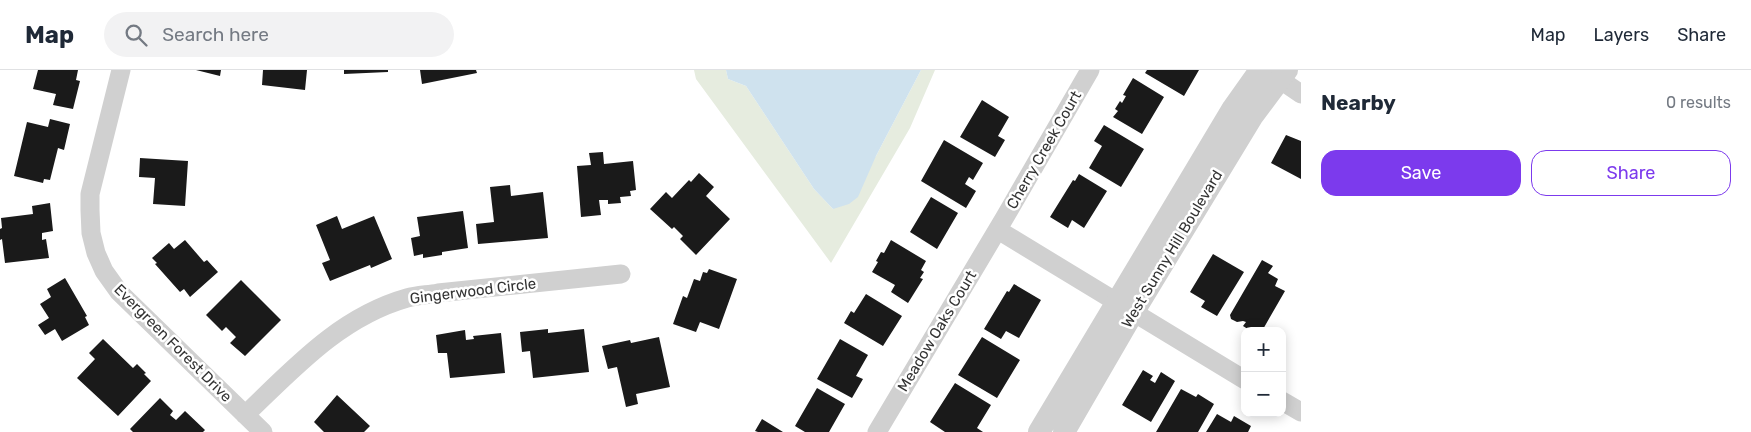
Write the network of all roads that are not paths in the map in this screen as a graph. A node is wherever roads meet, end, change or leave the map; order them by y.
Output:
1 (121, 70) edge
2 (1090, 70) edge
3 (1273, 73) edge
4 (1301, 94) edge
5 (998, 230) junction
6 (621, 274) dead end
7 (1125, 308) junction
8 (1241, 378) edge
9 (1286, 403) edge
10 (1301, 412) edge
11 (245, 415) junction
12 (263, 432) edge
13 (877, 432) edge
14 (1039, 432) edge
15 (1064, 432) edge

1 - 11 street, Evergreen Forest Drive
2 - 5 street, Cherry Creek Court
3 - 4 street
3 - 7 street, West Sunny Hill Boulevard
5 - 7 street
5 - 13 street, Meadow Oaks Court
6 - 11 street, Gingerwood Circle
7 - 8 street
7 - 14 street, West Sunny Hill Boulevard
7 - 15 street, West Sunny Hill Boulevard
9 - 10 street
11 - 12 street, Evergreen Forest Drive

